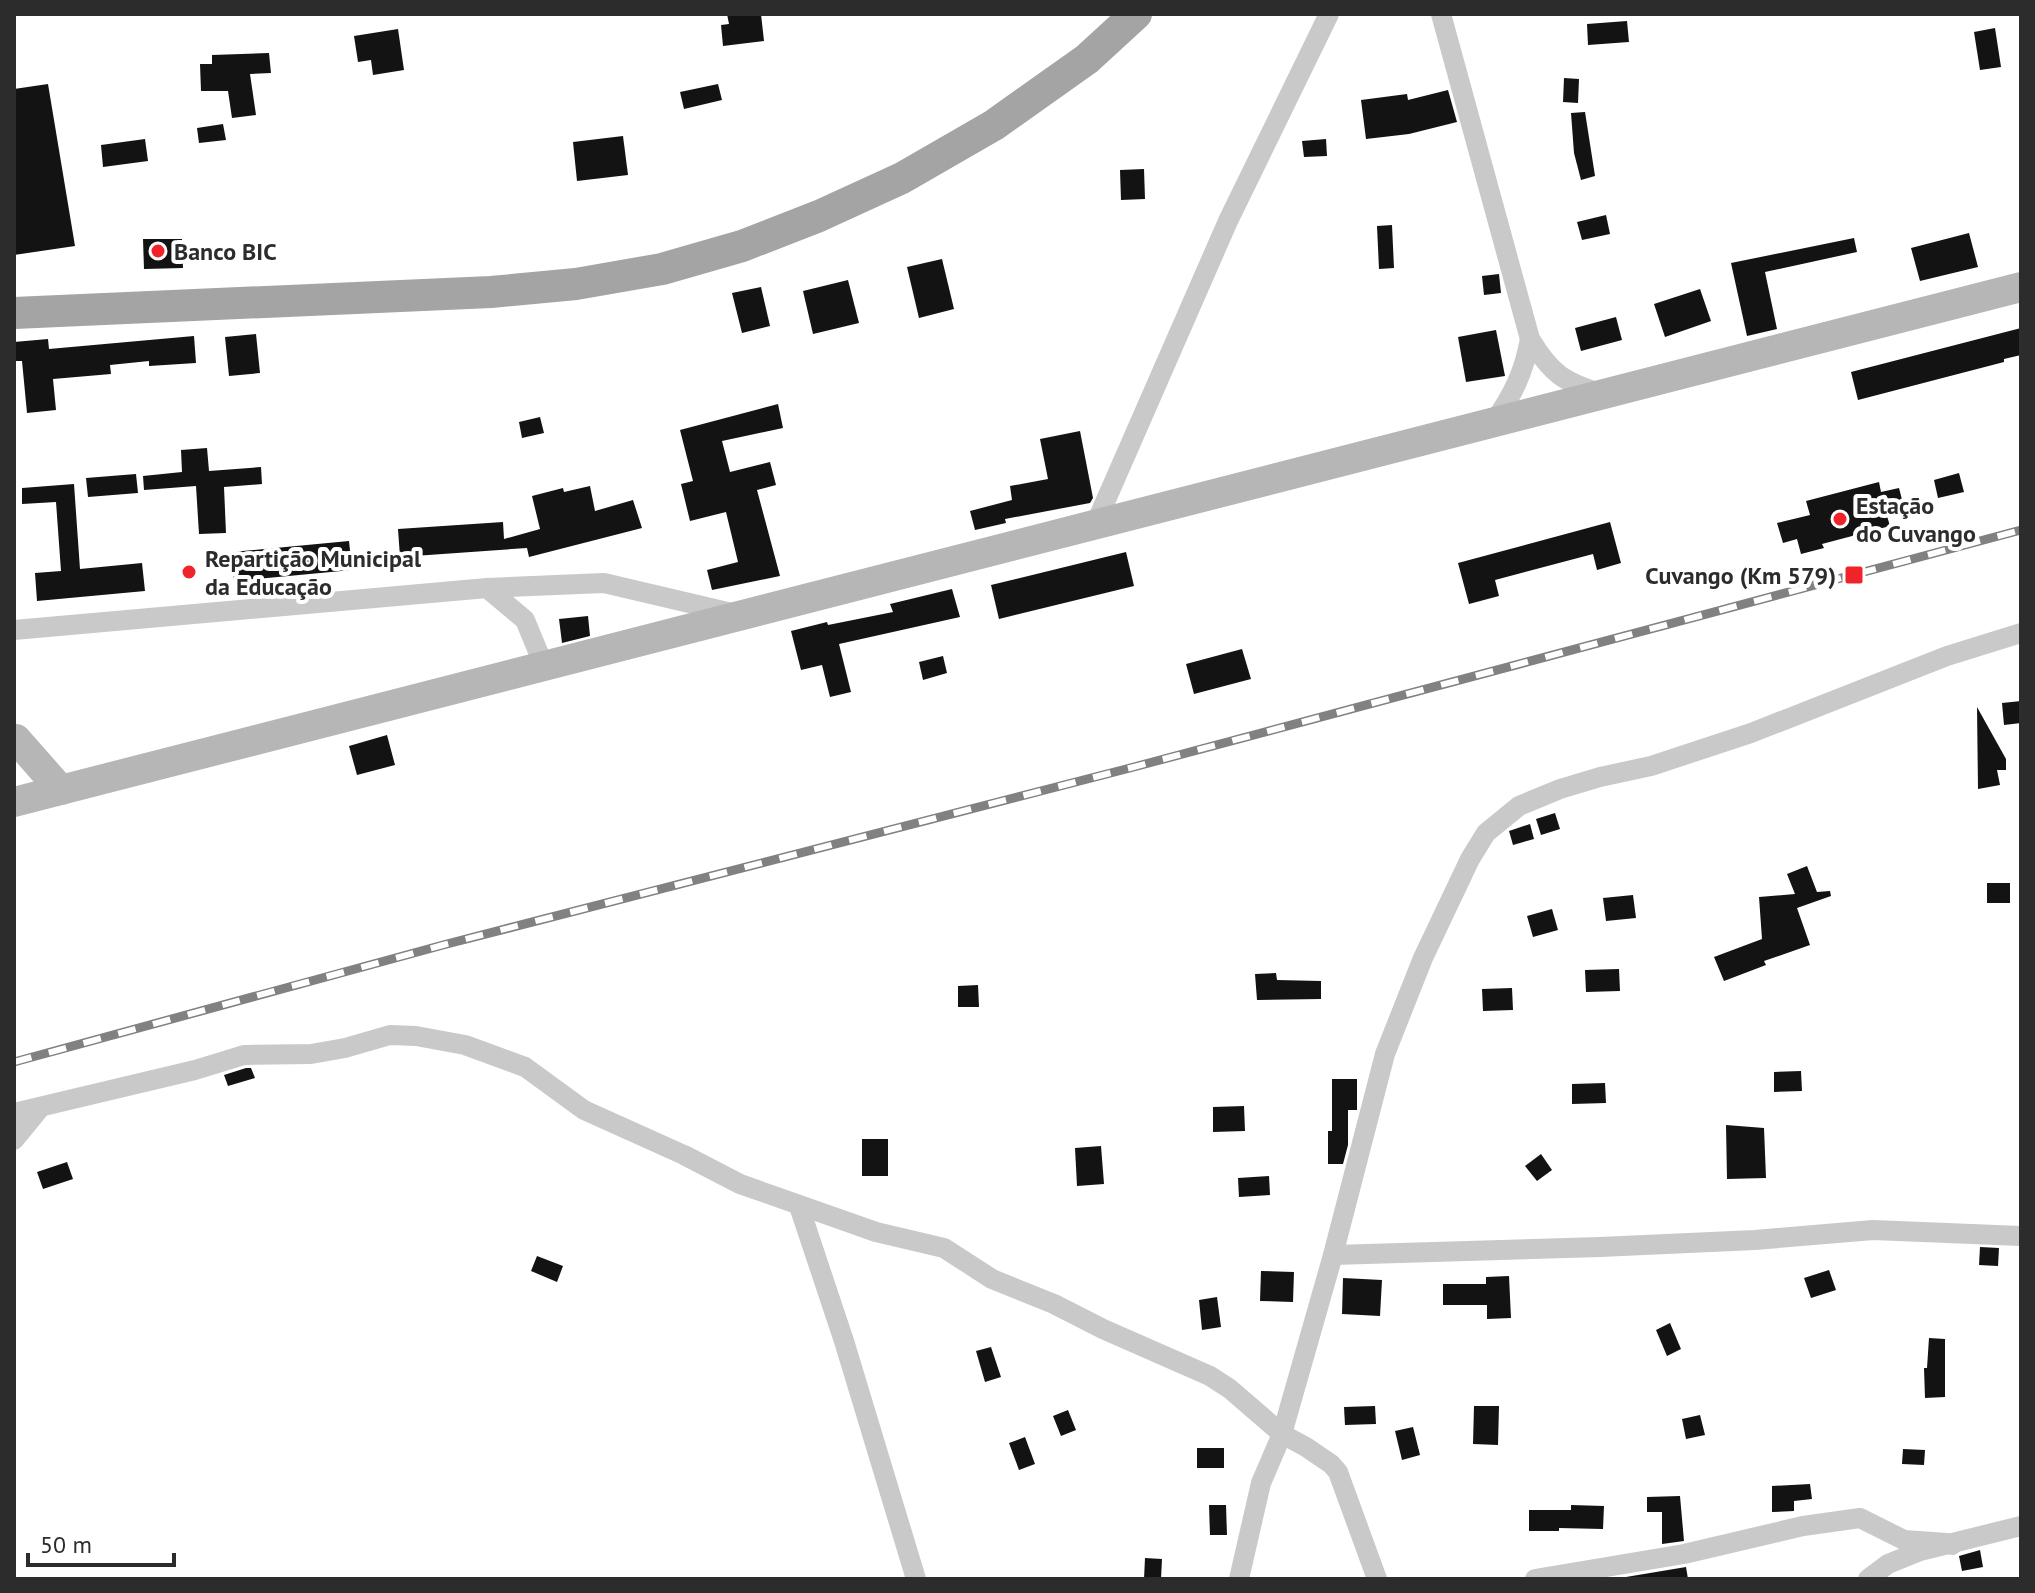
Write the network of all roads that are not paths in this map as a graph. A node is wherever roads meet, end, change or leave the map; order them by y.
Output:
1 (1136, 14) edge
2 (1329, 14) edge
3 (1441, 14) edge
4 (2021, 287) edge
5 (14, 313) edge
6 (1530, 339) junction
7 (1603, 394) junction
8 (1493, 423) junction
9 (1095, 525) junction
10 (487, 588) junction
11 (742, 615) junction
12 (14, 630) edge
13 (2021, 633) edge
14 (544, 666) junction
15 (15, 735) edge
16 (61, 790) junction
17 (14, 802) edge
18 (41, 1107) junction
19 (14, 1113) edge
20 (14, 1140) edge
21 (799, 1206) junction
22 (2021, 1236) edge
23 (1333, 1255) junction
24 (1282, 1434) junction
25 (2021, 1526) edge
26 (1952, 1545) junction
27 (916, 1579) edge
28 (1239, 1579) edge
29 (1377, 1579) edge
30 (1535, 1579) edge
31 (1868, 1579) edge

1 - 5 main road
2 - 9 street
3 - 6 street
4 - 7 street
6 - 7 street
6 - 8 street
7 - 8 street
8 - 9 street
9 - 11 street
10 - 11 street
10 - 12 street
10 - 14 street
11 - 14 street
13 - 23 street
14 - 16 street
15 - 16 street
16 - 17 street
18 - 19 street
18 - 20 street
18 - 21 street
21 - 24 street
21 - 27 street
22 - 23 street
23 - 24 street
24 - 28 street
24 - 29 street
25 - 26 street
26 - 30 street
26 - 31 street

